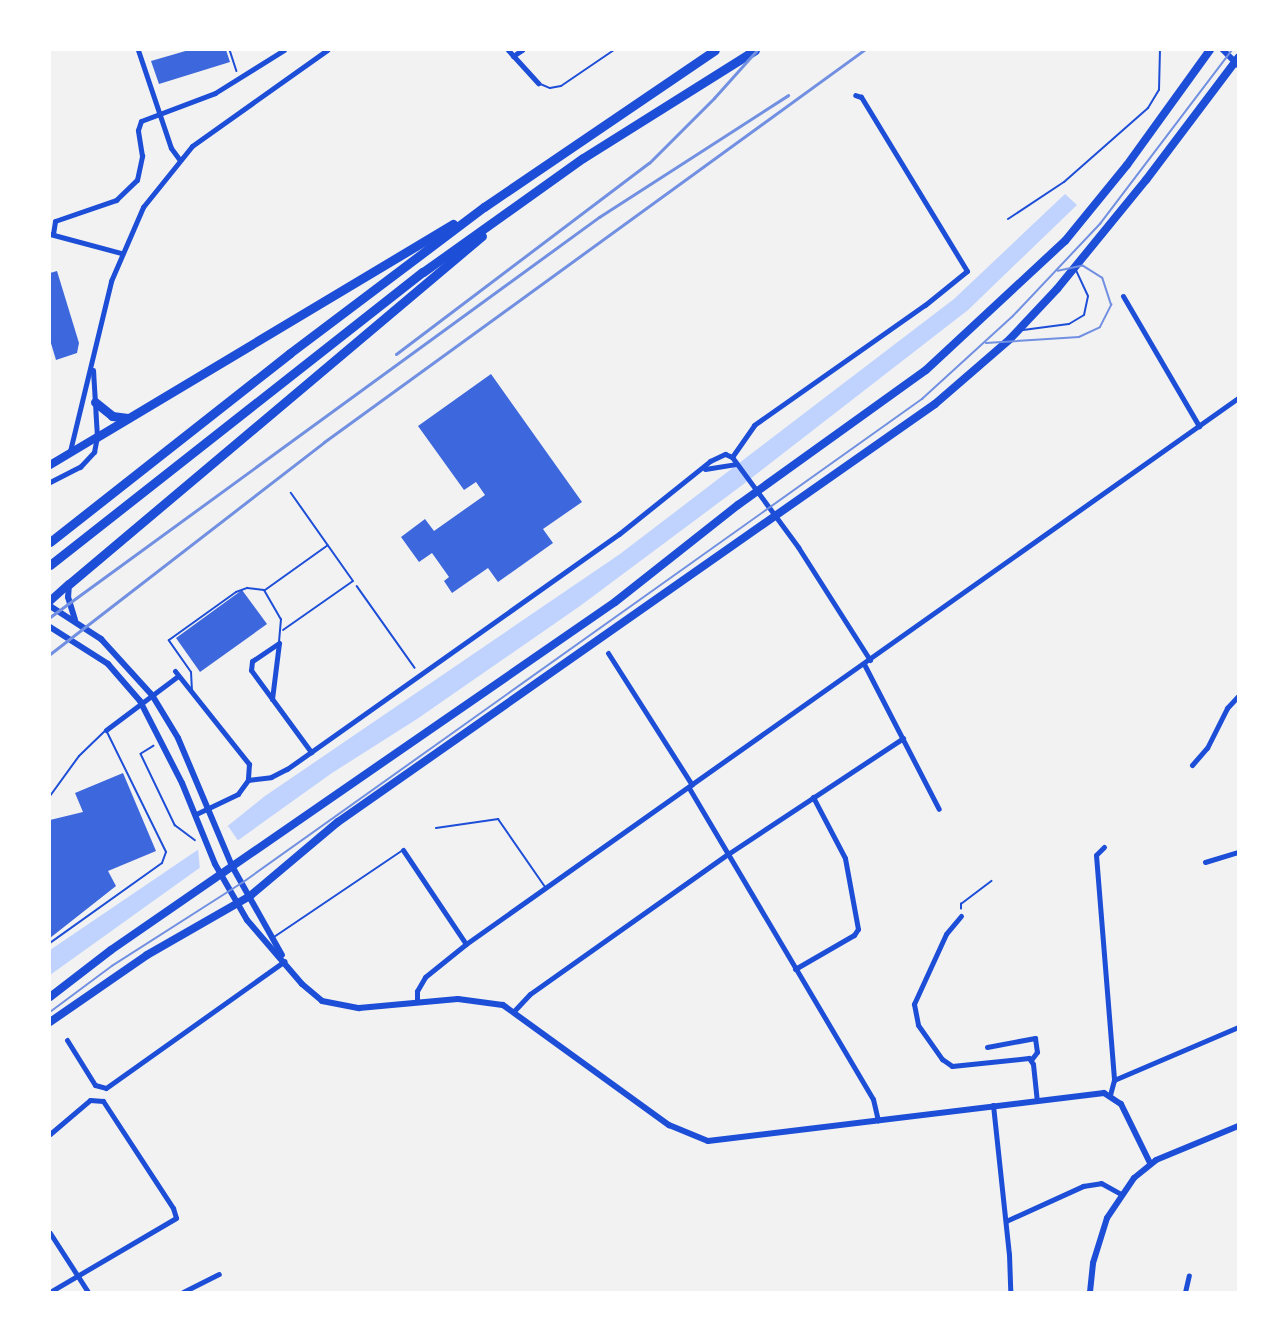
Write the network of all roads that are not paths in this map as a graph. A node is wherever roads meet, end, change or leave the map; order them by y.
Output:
1 (138, 50) edge
2 (284, 50) edge
3 (327, 50) edge
4 (508, 50) edge
5 (522, 50) edge
6 (614, 50) edge
7 (715, 50) edge
8 (755, 50) edge
9 (1160, 50) edge
10 (1210, 50) edge
11 (1223, 50) edge
12 (513, 56) junction
13 (1237, 61) edge
14 (538, 83) joint
15 (855, 94) dead end
16 (159, 113) junction
17 (179, 159) junction
18 (484, 207) junction
19 (508, 212) junction
20 (1008, 219) dead end
21 (51, 234) edge
22 (121, 253) junction
23 (1074, 267) junction
24 (1123, 296) dead end
25 (1017, 330) junction
26 (92, 369) junction
27 (1239, 398) edge
28 (95, 402) junction
29 (128, 418) junction
30 (1199, 426) junction
31 (97, 437) junction
32 (69, 453) junction
33 (732, 457) junction
34 (736, 464) junction
35 (50, 465) edge
36 (704, 470) junction
37 (50, 482) edge
38 (757, 491) junction
39 (291, 493) dead end
40 (776, 518) junction
41 (50, 542) edge
42 (328, 545) junction
43 (50, 565) edge
44 (69, 584) junction
45 (264, 590) junction
46 (50, 601) edge
47 (50, 606) edge
48 (75, 621) junction
49 (50, 627) edge
50 (283, 630) junction
51 (279, 643) junction
52 (609, 653) dead end
53 (870, 660) junction
54 (864, 664) junction
55 (193, 694) junction
56 (1239, 696) edge
57 (272, 699) junction
58 (106, 730) junction
59 (903, 738) junction
60 (311, 752) junction
61 (1192, 765) dead end
62 (248, 780) junction
63 (690, 787) junction
64 (50, 796) edge
65 (813, 797) junction
66 (939, 808) dead end
67 (209, 809) junction
68 (196, 814) junction
69 (436, 828) dead end
70 (1104, 847) dead end
71 (403, 850) joint
72 (1239, 852) edge
73 (728, 854) junction
74 (1205, 862) dead end
75 (232, 866) junction
76 (220, 874) junction
77 (545, 887) junction
78 (250, 896) junction
79 (238, 904) junction
80 (961, 916) road end
81 (274, 937) junction
82 (50, 943) edge
83 (466, 944) junction
84 (285, 961) junction
85 (795, 969) junction
86 (50, 997) edge
87 (417, 1002) junction
88 (514, 1011) junction
89 (50, 1022) edge
90 (1239, 1027) edge
91 (67, 1040) dead end
92 (987, 1047) dead end
93 (1031, 1060) junction
94 (1114, 1080) junction
95 (1110, 1095) junction
96 (1037, 1100) junction
97 (993, 1105) junction
98 (878, 1120) junction
99 (1239, 1126) edge
100 (50, 1134) edge
101 (1150, 1163) junction
102 (1121, 1194) junction
103 (1006, 1221) junction
104 (50, 1233) edge
105 (219, 1274) dead end
106 (1189, 1275) dead end
107 (78, 1277) junction
108 (50, 1292) edge
109 (88, 1293) edge
110 (183, 1293) edge
111 (1010, 1293) edge
112 (1090, 1293) edge
113 (1185, 1293) edge

1 - 16 street
2 - 16 street
3 - 17 street
4 - 12 street
5 - 12 street
6 - 14 lane
7 - 18 highway
8 - 19 highway
9 - 20 lane
10 - 38 main road
11 - 13 street
12 - 14 street
13 - 23 main road
15 - 33 street
16 - 17 street
16 - 21 street
17 - 22 street
18 - 29 highway
18 - 41 highway
19 - 43 highway
19 - 44 highway
21 - 22 street
22 - 26 street
23 - 25 main road
23 - 25 lane
24 - 30 street
25 - 40 main road
26 - 28 street
26 - 32 street
27 - 30 street
28 - 29 highway
28 - 31 street
29 - 31 highway
30 - 53 street
31 - 32 main road
31 - 37 street
32 - 35 main road
33 - 34 street
33 - 36 street
34 - 36 street
34 - 38 street
36 - 60 street
38 - 40 street
38 - 75 main road
39 - 42 lane
40 - 53 street
40 - 78 main road
42 - 45 lane
42 - 50 lane
44 - 46 main road
44 - 48 street
45 - 50 lane
45 - 55 lane
47 - 48 street
48 - 67 street
49 - 68 street
50 - 51 lane
51 - 57 street
51 - 57 street
52 - 63 street
53 - 54 street
54 - 59 street
54 - 63 street
55 - 58 street
55 - 62 street
56 - 61 street
57 - 60 street
58 - 64 lane
58 - 82 lane
59 - 65 street
59 - 66 street
60 - 62 street
62 - 67 street
63 - 73 street
63 - 77 street
65 - 73 street
65 - 85 street
67 - 68 street
67 - 75 street
68 - 76 street
69 - 77 lane
70 - 94 street
71 - 81 lane
71 - 83 street
72 - 74 street
73 - 85 street
73 - 88 street
75 - 76 main road
75 - 78 street
76 - 79 street
76 - 86 main road
77 - 83 street
78 - 79 main road
78 - 81 street
79 - 84 street
79 - 89 main road
80 - 93 street
81 - 84 street
83 - 87 street
84 - 87 street
84 - 91 street
85 - 98 street
87 - 88 street
88 - 98 street
90 - 94 street
92 - 93 street
93 - 96 street
94 - 95 street
95 - 96 street
95 - 101 street
96 - 97 street
97 - 98 street
97 - 103 street
99 - 101 street
100 - 107 street
101 - 102 street
102 - 103 street
102 - 112 street
103 - 111 street
104 - 107 street
105 - 110 street
106 - 113 street
107 - 108 street
107 - 109 street

